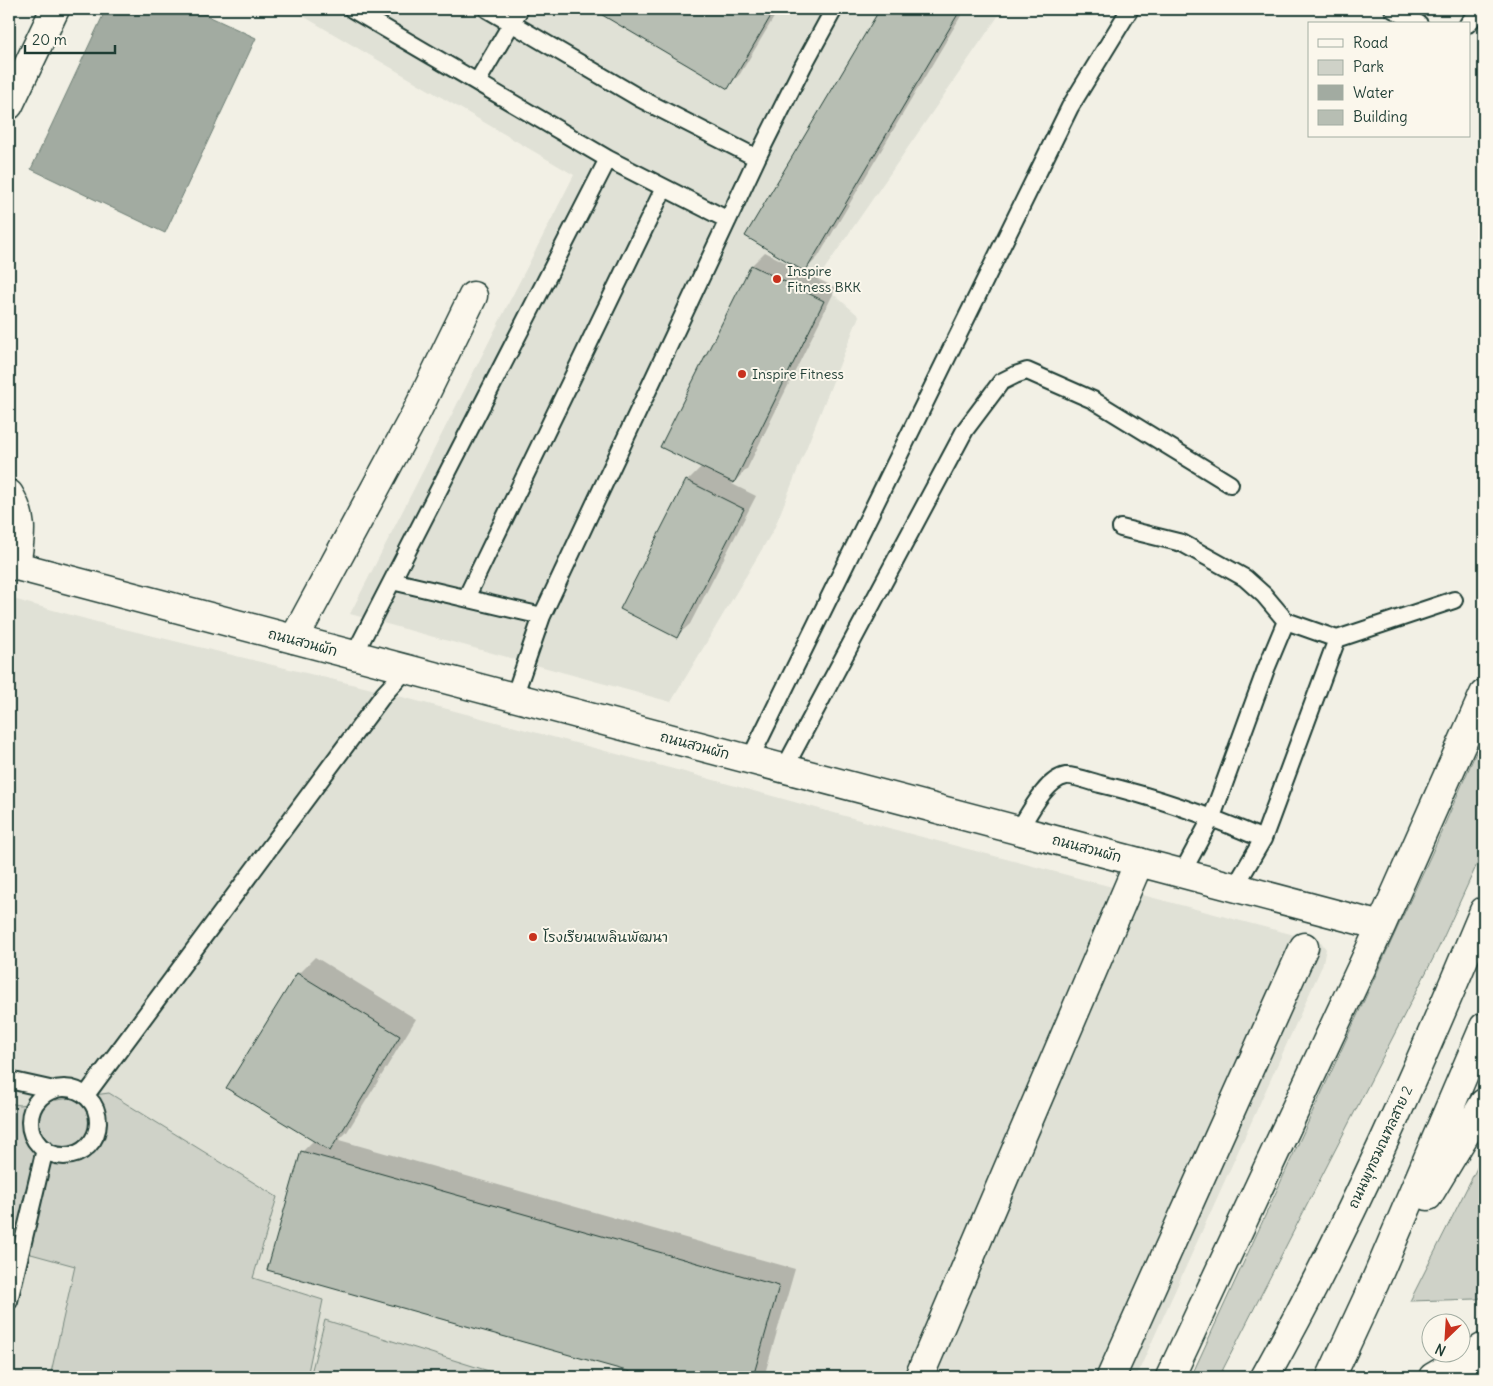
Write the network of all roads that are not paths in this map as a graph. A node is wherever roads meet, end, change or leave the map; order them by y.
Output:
1 (55, 9) edge
2 (352, 9) edge
3 (488, 9) edge
4 (520, 9) edge
5 (834, 9) edge
6 (1130, 9) edge
7 (1393, 9) edge
8 (1480, 9) edge
9 (1416, 22) edge
10 (1470, 22) edge
11 (512, 24) junction
12 (477, 82) junction
13 (9, 105) edge
14 (757, 158) junction
15 (608, 159) junction
16 (664, 188) junction
17 (728, 220) junction
18 (473, 296) dead end
19 (1230, 484) dead end
20 (9, 494) edge
21 (1120, 528) dead end
22 (12, 565) edge
23 (392, 581) junction
24 (466, 598) junction
25 (1454, 600) dead end
26 (542, 616) junction
27 (1286, 621) junction
28 (294, 639) junction
29 (1337, 639) junction
30 (354, 655) junction
31 (407, 669) junction
32 (1484, 694) edge
33 (514, 697) junction
34 (750, 759) junction
35 (784, 768) junction
36 (1212, 817) junction
37 (1019, 830) junction
38 (1263, 839) junction
39 (1139, 862) junction
40 (1182, 873) junction
41 (1235, 887) junction
42 (1484, 911) edge
43 (1381, 926) junction
44 (1304, 947) dead end
45 (1484, 1027) edge
46 (9, 1080) edge
47 (54, 1090) junction
48 (86, 1096) junction
49 (1484, 1103) edge
50 (45, 1149) junction
51 (1375, 1282) junction
52 (9, 1301) edge
53 (1484, 1347) edge
54 (919, 1377) edge
55 (1111, 1377) edge
56 (1170, 1377) edge
57 (1265, 1377) edge
58 (1331, 1377) edge
59 (1432, 1377) edge

1 - 13 street
2 - 12 lane
3 - 11 lane
4 - 11 lane
5 - 14 lane
6 - 34 lane
7 - 9 lane
8 - 10 lane
11 - 12 lane
11 - 14 lane
12 - 15 lane
14 - 17 lane
15 - 16 lane
15 - 23 lane
16 - 17 lane
16 - 24 lane
17 - 26 lane
18 - 28 street
19 - 35 lane
20 - 22 street
21 - 27 lane
22 - 28 street, ถนนสวนผัก
23 - 24 lane
23 - 30 lane
24 - 26 lane
25 - 29 lane
26 - 33 lane
27 - 29 lane
27 - 36 lane
28 - 30 street, ถนนสวนผัก
29 - 38 lane
30 - 31 street, ถนนสวนผัก
31 - 33 street, ถนนสวนผัก
31 - 48 lane
32 - 43 street
33 - 34 street, ถนนสวนผัก
34 - 35 street, ถนนสวนผัก
35 - 37 street, ถนนสวนผัก
36 - 37 lane
36 - 38 lane
36 - 40 lane
37 - 39 street, ถนนสวนผัก
38 - 41 lane
39 - 40 street, ถนนสวนผัก
39 - 54 street
40 - 41 street, ถนนสวนผัก
41 - 43 street, ถนนสวนผัก
42 - 57 street, ถนนพุทธมณฑลสาย 2
43 - 56 street
44 - 55 street
45 - 51 street
46 - 47 lane
47 - 48 lane
47 - 50 lane
48 - 50 lane
49 - 51 street
50 - 52 lane
51 - 58 street
53 - 59 street

